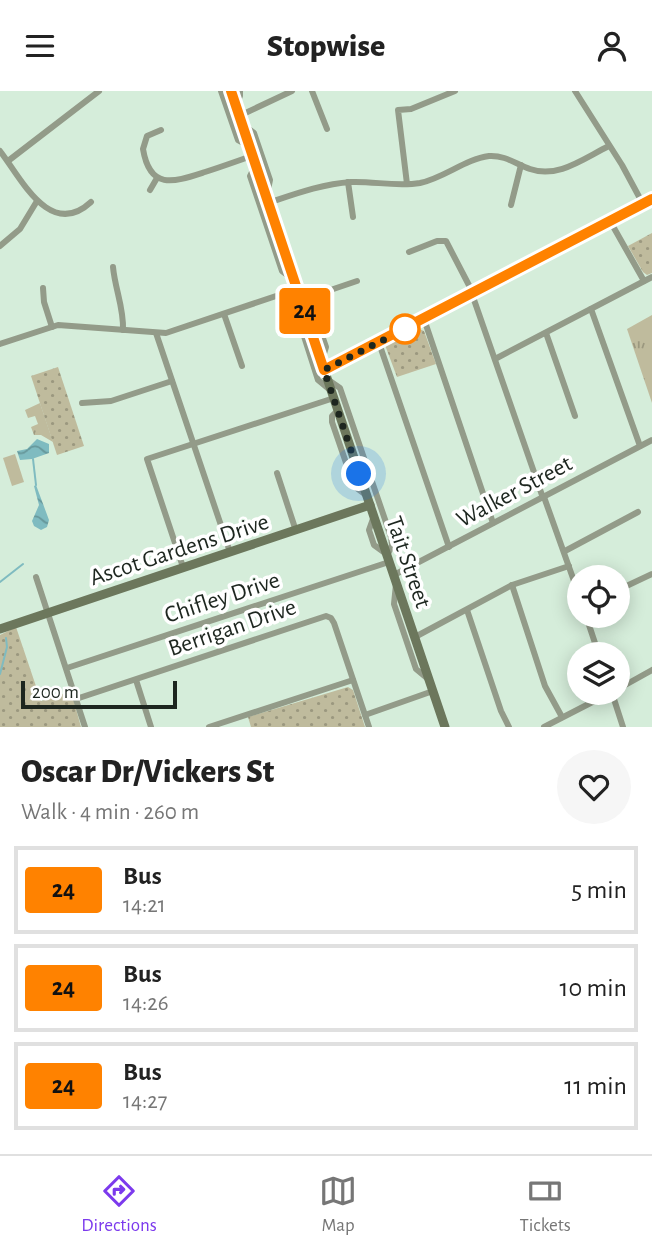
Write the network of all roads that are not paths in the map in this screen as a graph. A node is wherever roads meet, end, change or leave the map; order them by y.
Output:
1 (99, 91) edge
2 (221, 91) edge
3 (230, 91) edge
4 (240, 91) edge
5 (292, 91) edge
6 (312, 91) edge
7 (455, 91) edge
8 (575, 91) edge
9 (238, 115) junction
10 (327, 129) dead end
11 (161, 130) dead end
12 (609, 146) junction
13 (0, 151) edge
14 (251, 151) junction
15 (8, 161) junction
16 (522, 165) junction
17 (256, 166) junction
18 (158, 178) junction
19 (348, 182) junction
20 (407, 184) junction
21 (150, 190) dead end
22 (652, 199) edge
23 (37, 201) junction
24 (267, 201) junction
25 (91, 202) dead end
26 (643, 204) junction
27 (511, 205) dead end
28 (353, 217) dead end
29 (610, 222) junction
30 (0, 246) edge
31 (409, 252) dead end
32 (113, 267) dead end
33 (652, 277) edge
34 (356, 281) dead end
35 (644, 281) junction
36 (296, 285) junction
37 (43, 288) dead end
38 (473, 293) junction
39 (302, 304) junction
40 (591, 309) junction
41 (224, 314) junction
42 (424, 319) junction
43 (52, 327) junction
44 (123, 330) junction
45 (156, 333) junction
46 (546, 333) junction
47 (379, 343) junction
48 (0, 344) edge
49 (495, 359) junction
50 (242, 366) dead end
51 (324, 370) junction
52 (172, 381) junction
53 (333, 395) junction
54 (82, 403) dead end
55 (575, 416) dead end
56 (652, 440) edge
57 (194, 443) junction
58 (640, 446) junction
59 (277, 473) dead end
60 (544, 497) junction
61 (370, 505) junction
62 (638, 512) dead end
63 (494, 523) junction
64 (296, 531) junction
65 (449, 547) junction
66 (565, 551) junction
67 (230, 552) junction
68 (387, 557) junction
69 (569, 565) edge
70 (183, 567) junction
71 (567, 567) edge
72 (652, 574) edge
73 (36, 577) dead end
74 (395, 580) junction
75 (630, 584) edge
76 (512, 585) junction
77 (467, 610) junction
78 (48, 612) junction
79 (0, 629) edge
80 (415, 637) junction
81 (67, 668) junction
82 (652, 670) edge
83 (136, 680) junction
84 (353, 680) junction
85 (429, 680) junction
86 (630, 682) edge
87 (433, 691) junction
88 (76, 699) junction
89 (586, 705) edge
90 (615, 705) edge
91 (365, 715) junction
92 (562, 717) junction
93 (227, 724) edge
94 (85, 727) edge
95 (151, 727) edge
96 (209, 727) edge
97 (369, 727) edge
98 (445, 727) edge
99 (509, 727) edge
100 (544, 727) edge
101 (623, 727) edge

1 - 15 street
2 - 14 street
3 - 9 street, Tait Street
4 - 9 street
5 - 9 street
6 - 10 street
7 - 20 street
8 - 12 street
9 - 14 street, Tait Street
9 - 24 street
11 - 18 street
12 - 16 street
12 - 26 street
13 - 15 street
14 - 17 street, Tait Street
14 - 18 street
15 - 23 street
16 - 20 street
16 - 27 street
17 - 24 street, Tait Street
17 - 36 street
18 - 21 street
19 - 20 street
19 - 24 street
19 - 28 street
22 - 26 street
23 - 25 street
23 - 30 street
24 - 36 street, Tait Street
26 - 29 street
29 - 35 street
29 - 38 street
31 - 38 street
32 - 44 street
33 - 35 street
34 - 39 street
35 - 40 street
36 - 39 street, Tait Street
36 - 41 street
37 - 43 street
38 - 42 street
38 - 49 street
39 - 51 street, Tait Street
39 - 53 street
40 - 46 street
40 - 58 street
41 - 45 street
41 - 50 street
42 - 47 street
42 - 63 street
43 - 44 street
43 - 48 street
44 - 45 street
45 - 52 street
46 - 49 street
46 - 55 street
47 - 51 street
47 - 65 street
49 - 60 street
51 - 53 street, Tait Street
51 - 68 street
52 - 54 street
52 - 57 street
53 - 57 street
53 - 61 street, Tait Street
56 - 58 street, Walker Street
57 - 67 street
57 - 70 street
58 - 60 street, Walker Street
59 - 64 street
60 - 63 street, Walker Street
60 - 66 street
61 - 64 street, Ascot Gardens Drive
61 - 68 street, Tait Street
62 - 66 street
63 - 65 street, Walker Street
64 - 67 street, Ascot Gardens Drive
65 - 74 street, Walker Street
66 - 69 street
67 - 70 street, Ascot Gardens Drive
68 - 74 street, Tait Street
68 - 81 street, Chifley Drive
70 - 78 street, Ascot Gardens Drive
71 - 76 street
72 - 75 street
73 - 78 street
74 - 80 street, Tait Street
74 - 85 street
76 - 77 street
76 - 92 street
77 - 80 street
77 - 99 street
78 - 79 street, Ascot Gardens Drive
78 - 81 street
80 - 85 street, Tait Street
81 - 88 street
82 - 86 street
83 - 84 street, Berrigan Drive
83 - 88 street, Berrigan Drive
83 - 95 street
84 - 91 street, Berrigan Drive
84 - 93 street
85 - 87 street, Tait Street
87 - 91 street
87 - 98 street, Tait Street
88 - 94 street
89 - 92 street
90 - 101 street
91 - 97 street, Berrigan Drive
92 - 100 street
93 - 96 street

